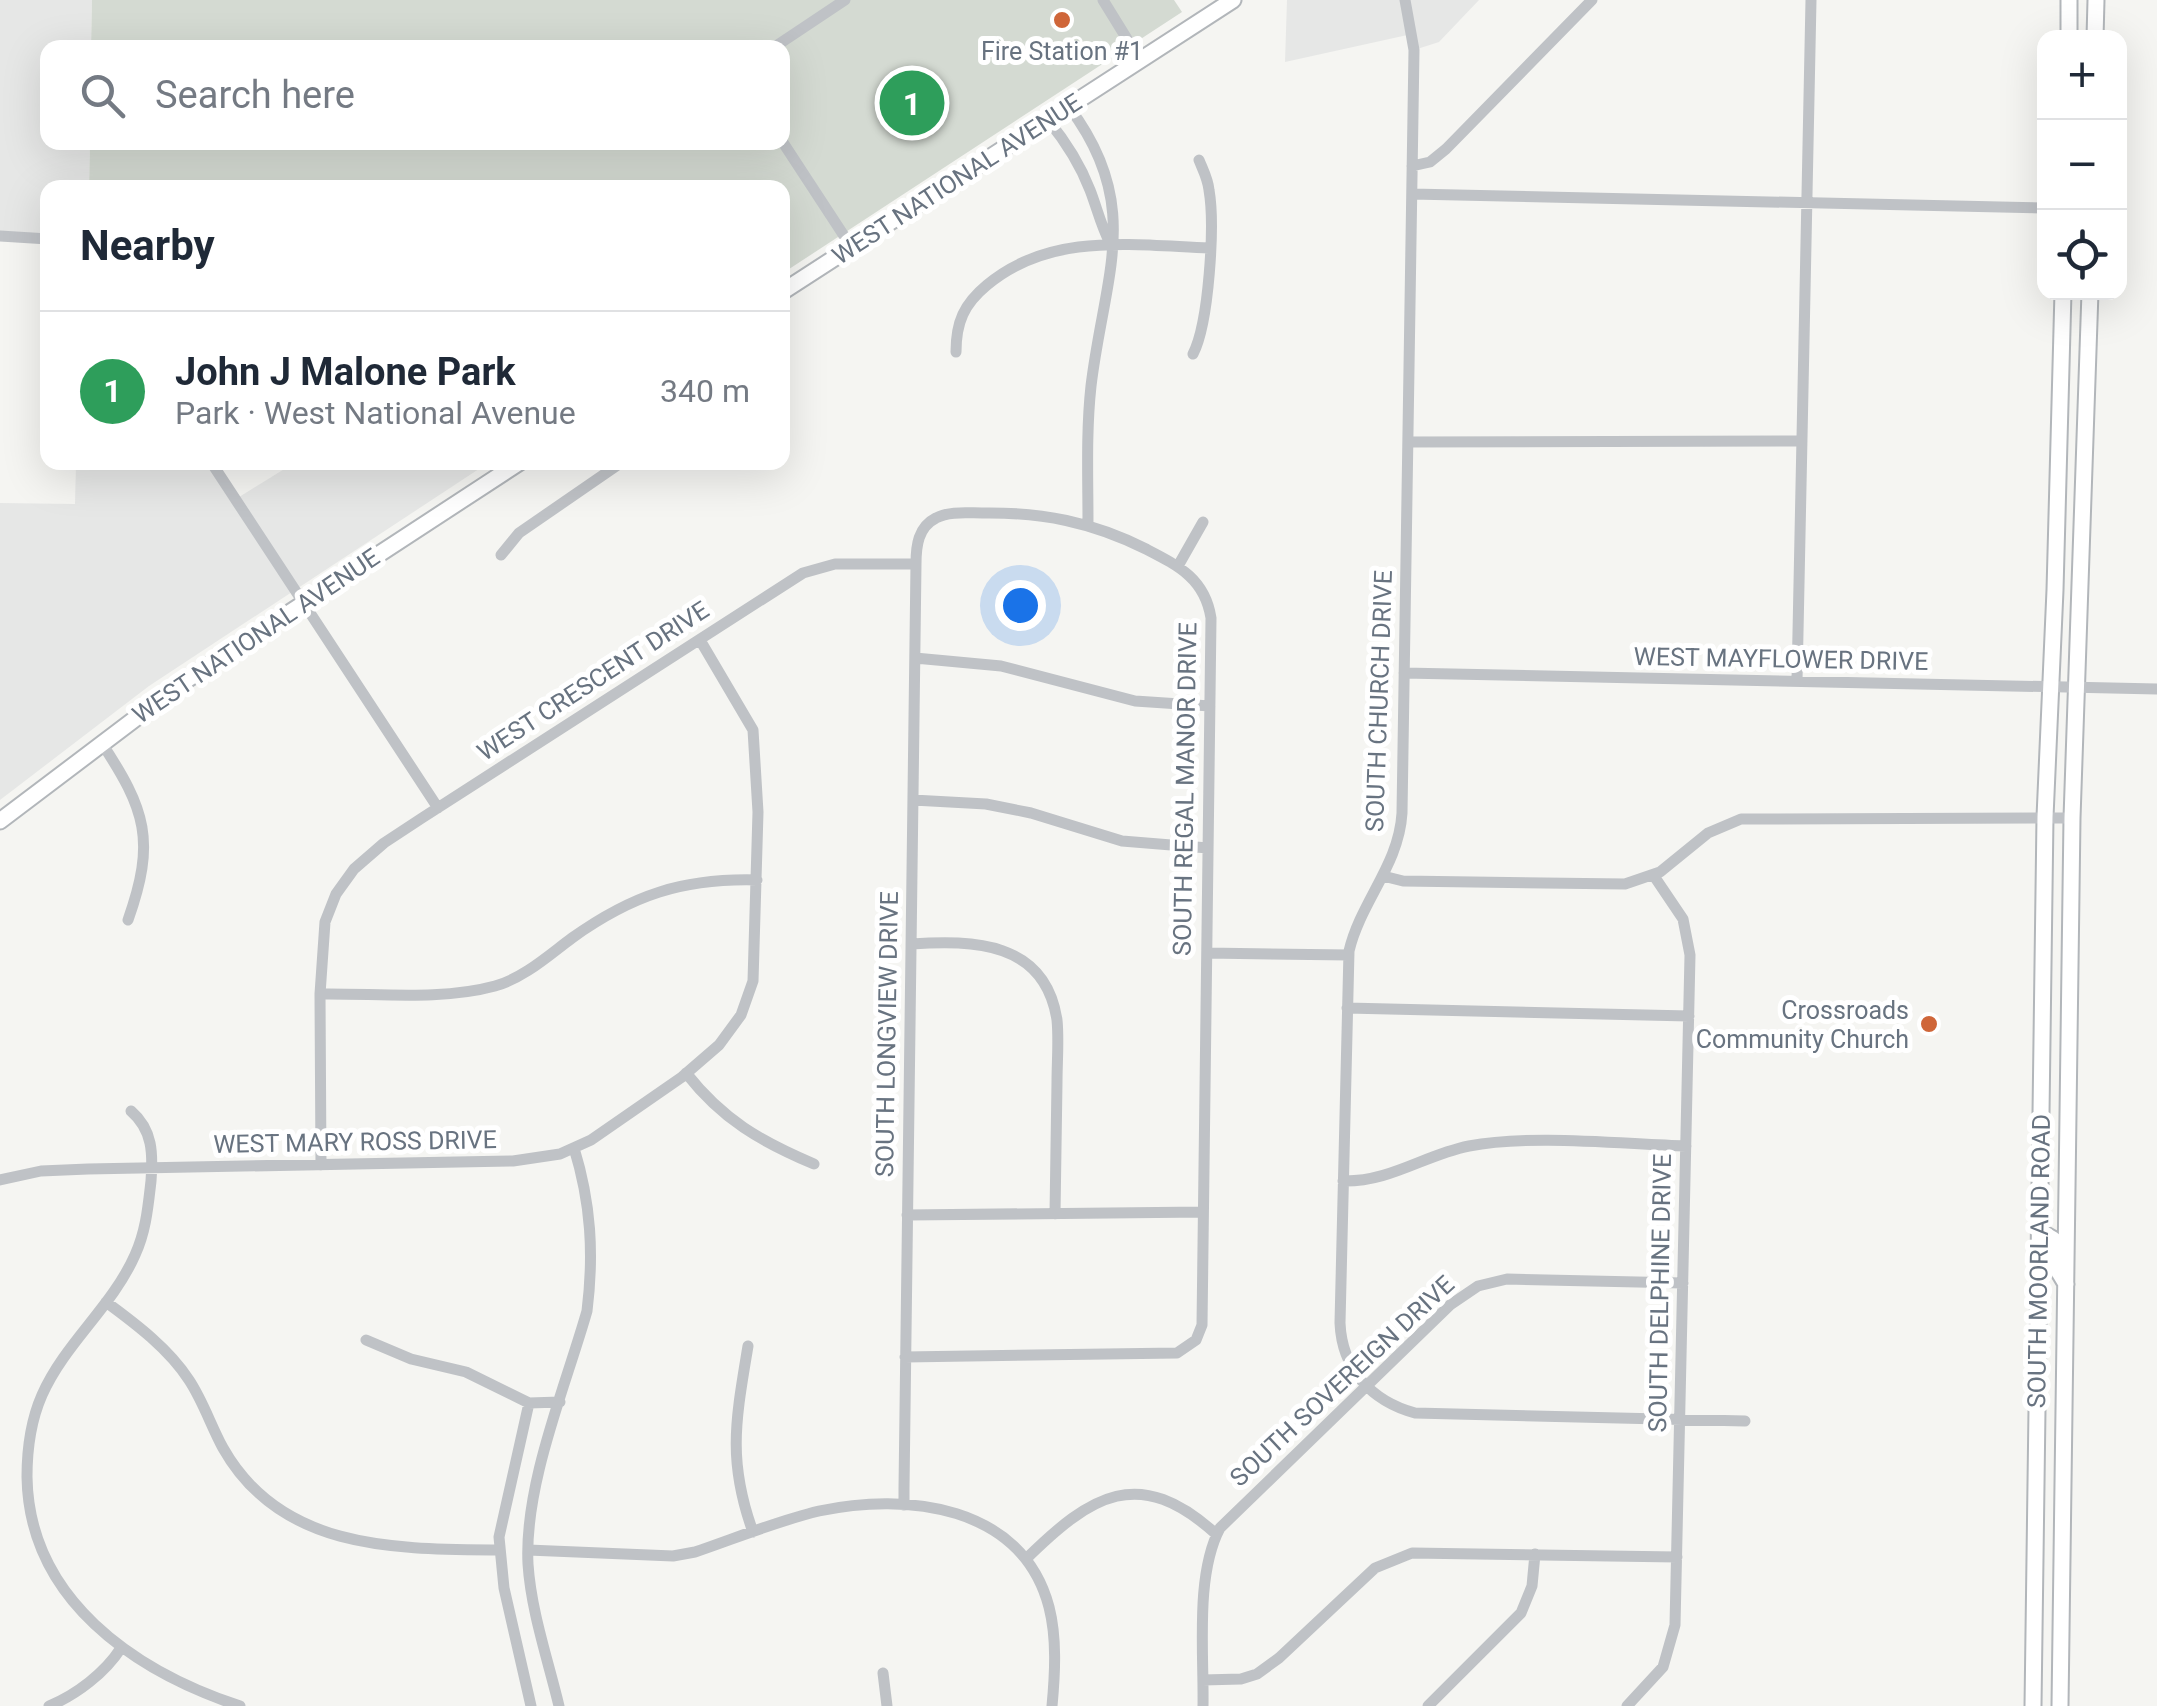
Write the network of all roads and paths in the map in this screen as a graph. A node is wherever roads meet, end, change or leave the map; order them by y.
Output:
1 (845, 0) edge
2 (1103, 0) edge
3 (1233, 0) edge
4 (1405, 0) edge
5 (1592, 0) edge
6 (1811, 0) edge
7 (2070, 0) edge
8 (2096, 0) edge
9 (2068, 30) edge
10 (2095, 30) edge
11 (784, 40) edge
12 (1140, 60) junction
13 (1069, 107) junction
14 (1048, 120) junction
15 (788, 150) edge
16 (1198, 160) dead end
17 (1412, 166) junction
18 (1412, 194) junction
19 (1807, 202) junction
20 (2037, 208) edge
21 (0, 236) edge
22 (40, 238) edge
23 (1110, 244) junction
24 (852, 248) junction
25 (1209, 248) junction
26 (790, 287) edge
27 (2063, 300) edge
28 (2090, 300) edge
29 (956, 352) dead end
30 (1193, 354) dead end
31 (1408, 442) junction
32 (1802, 442) junction
33 (216, 470) edge
34 (508, 470) edge
35 (610, 470) edge
36 (1203, 522) dead end
37 (1088, 524) junction
38 (501, 555) dead end
39 (916, 564) junction
40 (1178, 566) junction
41 (304, 602) junction
42 (700, 640) junction
43 (914, 658) junction
44 (1404, 673) junction
45 (1797, 681) junction
46 (2049, 688) junction
47 (2078, 688) junction
48 (2157, 688) edge
49 (1210, 706) junction
50 (101, 742) junction
51 (913, 800) junction
52 (438, 808) junction
53 (2045, 817) junction
54 (2072, 818) junction
55 (0, 821) edge
56 (1208, 848) junction
57 (1383, 876) junction
58 (1654, 876) junction
59 (757, 880) junction
60 (128, 920) dead end
61 (911, 944) junction
62 (1206, 953) junction
63 (1349, 955) junction
64 (320, 994) junction
65 (1347, 1008) junction
66 (1689, 1016) junction
67 (686, 1073) junction
68 (131, 1111) dead end
69 (1686, 1146) junction
70 (574, 1148) junction
71 (814, 1164) dead end
72 (321, 1165) junction
73 (152, 1168) junction
74 (0, 1180) edge
75 (1343, 1182) junction
76 (1203, 1212) junction
77 (1055, 1214) junction
78 (907, 1215) junction
79 (2039, 1231) junction
80 (2039, 1271) junction
81 (1683, 1283) junction
82 (2066, 1284) junction
83 (106, 1302) junction
84 (2065, 1326) junction
85 (366, 1340) dead end
86 (748, 1346) dead end
87 (906, 1356) junction
88 (1366, 1386) junction
89 (560, 1402) junction
90 (529, 1403) junction
91 (1680, 1420) junction
92 (1745, 1421) dead end
93 (904, 1505) junction
94 (753, 1532) junction
95 (1216, 1534) junction
96 (500, 1550) junction
97 (528, 1550) junction
98 (1535, 1554) junction
99 (1677, 1557) junction
100 (1026, 1559) junction
101 (121, 1648) junction
102 (883, 1673) dead end
103 (1204, 1680) junction
104 (1642, 1701) edge
105 (48, 1706) edge
106 (240, 1706) edge
107 (530, 1706) edge
108 (559, 1706) edge
109 (887, 1706) edge
110 (1052, 1706) edge
111 (1203, 1706) edge
112 (1428, 1706) edge
113 (1627, 1706) edge
114 (2032, 1706) edge
115 (2060, 1706) edge

1 - 11 street
2 - 12 street
3 - 12 main road, WEST NATIONAL AVENUE
4 - 17 street, SOUTH CHURCH DRIVE
5 - 17 street
6 - 19 street
7 - 9 main road
8 - 10 main road
12 - 13 main road, WEST NATIONAL AVENUE
13 - 14 main road, WEST NATIONAL AVENUE
13 - 23 street
14 - 23 street
14 - 24 main road, WEST NATIONAL AVENUE
15 - 24 street
16 - 25 street
17 - 18 street, SOUTH CHURCH DRIVE
18 - 19 street
18 - 31 street, SOUTH CHURCH DRIVE
19 - 20 street
19 - 32 street
21 - 22 street
23 - 25 street
23 - 29 street
23 - 37 street
24 - 26 main road, WEST NATIONAL AVENUE
25 - 30 street
27 - 46 main road, SOUTH MOORLAND ROAD
28 - 47 main road, SOUTH MOORLAND ROAD
31 - 32 street
31 - 44 street, SOUTH CHURCH DRIVE
32 - 45 street
33 - 41 street
34 - 41 main road, WEST NATIONAL AVENUE
35 - 38 street
36 - 40 street
37 - 39 street, SOUTH REGAL MANOR DRIVE
37 - 40 street, SOUTH REGAL MANOR DRIVE
39 - 42 street, WEST CRESCENT DRIVE
39 - 43 street, SOUTH LONGVIEW DRIVE
40 - 49 street, SOUTH REGAL MANOR DRIVE
41 - 50 main road, WEST NATIONAL AVENUE
41 - 52 street
42 - 52 street, WEST CRESCENT DRIVE
42 - 59 street, WEST MARY ROSS DRIVE
43 - 49 street
43 - 51 street, SOUTH LONGVIEW DRIVE
44 - 45 street, WEST MAYFLOWER DRIVE
44 - 57 street, SOUTH CHURCH DRIVE
45 - 46 street, WEST MAYFLOWER DRIVE
46 - 47 street, WEST MAYFLOWER DRIVE
46 - 53 main road, SOUTH MOORLAND ROAD
47 - 48 street, WEST MAYFLOWER DRIVE
47 - 54 main road, SOUTH MOORLAND ROAD
49 - 56 street, SOUTH REGAL MANOR DRIVE
50 - 55 main road, WEST NATIONAL AVENUE
50 - 60 street
51 - 56 street
51 - 61 street, SOUTH LONGVIEW DRIVE
52 - 64 street, WEST CRESCENT DRIVE
53 - 54 street
53 - 58 street
53 - 79 main road, SOUTH MOORLAND ROAD
54 - 82 main road, SOUTH MOORLAND ROAD
56 - 62 street, SOUTH REGAL MANOR DRIVE
57 - 58 street
57 - 63 street, SOUTH CHURCH DRIVE
58 - 66 street, SOUTH DELPHINE DRIVE
59 - 64 street
59 - 67 street, WEST MARY ROSS DRIVE
61 - 77 street
61 - 78 street, SOUTH LONGVIEW DRIVE
62 - 63 street
62 - 76 street, SOUTH REGAL MANOR DRIVE
63 - 65 street, SOUTH CHURCH DRIVE
64 - 72 street
65 - 66 street
65 - 75 street, SOUTH CHURCH DRIVE
66 - 69 street, SOUTH DELPHINE DRIVE
67 - 70 street, WEST MARY ROSS DRIVE
67 - 71 street
68 - 73 street
69 - 75 street
69 - 81 street, SOUTH DELPHINE DRIVE
70 - 72 street, WEST MARY ROSS DRIVE
70 - 89 street
72 - 73 street, WEST MARY ROSS DRIVE
73 - 74 street, WEST MARY ROSS DRIVE
73 - 83 street
75 - 88 street, SOUTH CHURCH DRIVE
76 - 77 street
76 - 87 street, SOUTH REGAL MANOR DRIVE
77 - 78 street
78 - 87 street, SOUTH LONGVIEW DRIVE
79 - 80 main road, SOUTH MOORLAND ROAD
79 - 82 main road
80 - 84 main road
80 - 114 main road, SOUTH MOORLAND ROAD
81 - 88 street, SOUTH SOVEREIGN DRIVE
81 - 91 street, SOUTH DELPHINE DRIVE
82 - 84 main road, SOUTH MOORLAND ROAD
83 - 96 street
83 - 101 street
84 - 115 main road, SOUTH MOORLAND ROAD
85 - 90 street
86 - 94 street
87 - 93 street, SOUTH LONGVIEW DRIVE
88 - 91 street
88 - 95 street, SOUTH SOVEREIGN DRIVE
89 - 90 street
89 - 97 street
90 - 96 street
91 - 92 street
91 - 99 street, SOUTH DELPHINE DRIVE
93 - 94 street
93 - 100 street
94 - 97 street
95 - 100 street
95 - 103 street
96 - 107 street
97 - 108 street
98 - 99 street
98 - 103 street
98 - 112 street
99 - 104 street, SOUTH DELPHINE DRIVE
100 - 110 street
101 - 105 street
101 - 106 street
102 - 109 street
103 - 111 street
104 - 113 street, SOUTH DELPHINE DRIVE

